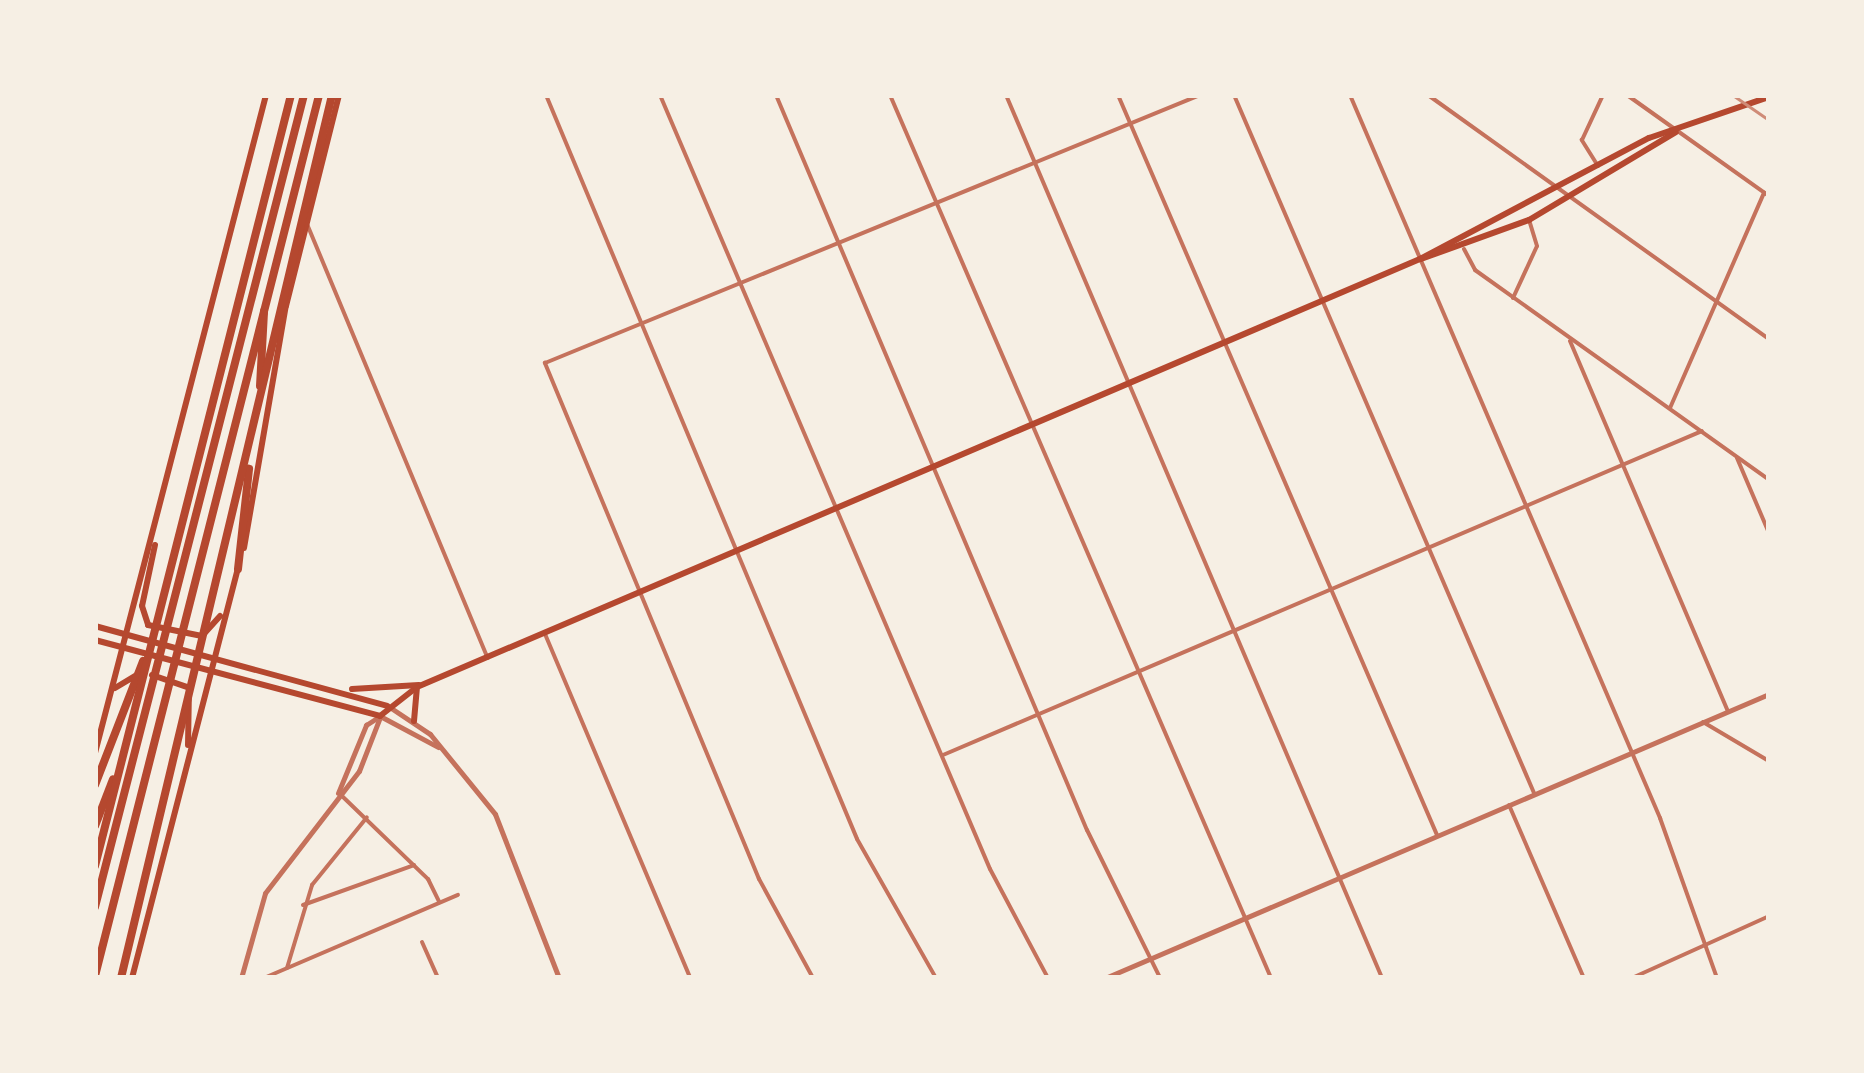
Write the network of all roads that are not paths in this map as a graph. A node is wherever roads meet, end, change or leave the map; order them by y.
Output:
1 (291, 95) edge
2 (304, 95) edge
3 (319, 95) edge
4 (336, 95) edge
5 (546, 95) edge
6 (660, 95) edge
7 (776, 95) edge
8 (890, 95) edge
9 (1006, 95) edge
10 (1118, 95) edge
11 (1200, 95) edge
12 (1234, 95) edge
13 (1350, 95) edge
14 (1428, 95) edge
15 (1603, 95) edge
16 (1627, 95) edge
17 (1750, 95) edge
18 (264, 97) edge
19 (1767, 97) edge
20 (1743, 102) junction
21 (1130, 123) junction
22 (1678, 129) junction
23 (1032, 158) junction
24 (1598, 167) junction
25 (1560, 189) junction
26 (1767, 195) edge
27 (934, 197) junction
28 (1573, 198) junction
29 (1529, 220) junction
30 (307, 224) junction
31 (837, 238) junction
32 (1464, 249) junction
33 (1420, 259) junction
34 (740, 280) junction
35 (1513, 298) junction
36 (1322, 300) junction
37 (1715, 300) junction
38 (263, 305) junction
39 (642, 321) junction
40 (1769, 339) edge
41 (1570, 340) junction
42 (1224, 341) junction
43 (1128, 384) junction
44 (1670, 408) junction
45 (1030, 425) junction
46 (1702, 431) junction
47 (1737, 458) junction
48 (1623, 464) junction
49 (934, 466) junction
50 (1769, 480) edge
51 (1526, 506) junction
52 (836, 508) junction
53 (154, 529) junction
54 (1769, 533) edge
55 (1428, 548) junction
56 (740, 550) junction
57 (238, 569) junction
58 (1331, 589) junction
59 (642, 590) junction
60 (228, 604) junction
61 (95, 626) edge
62 (1234, 631) junction
63 (126, 634) junction
64 (545, 634) junction
65 (95, 640) edge
66 (151, 643) junction
67 (123, 648) junction
68 (212, 658) junction
69 (488, 658) junction
70 (210, 671) junction
71 (1136, 673) junction
72 (421, 686) junction
73 (340, 688) junction
74 (1769, 694) edge
75 (111, 695) junction
76 (387, 706) junction
77 (1728, 712) junction
78 (1038, 715) junction
79 (380, 716) junction
80 (414, 721) junction
81 (1703, 722) junction
82 (441, 748) junction
83 (189, 751) junction
84 (124, 752) junction
85 (1631, 752) junction
86 (95, 753) edge
87 (943, 756) junction
88 (1769, 761) edge
89 (95, 785) edge
90 (338, 793) junction
91 (1534, 794) junction
92 (1508, 805) junction
93 (366, 817) junction
94 (95, 826) edge
95 (1437, 836) junction
96 (414, 865) junction
97 (95, 866) edge
98 (1340, 878) junction
99 (458, 895) dead end
100 (440, 903) junction
101 (303, 905) junction
102 (95, 907) edge
103 (1769, 916) edge
104 (1245, 918) junction
105 (422, 942) dead end
106 (1703, 946) junction
107 (1152, 958) junction
108 (287, 968) junction
109 (95, 976) edge
110 (121, 978) edge
111 (132, 978) edge
112 (241, 978) edge
113 (264, 978) edge
114 (438, 978) edge
115 (559, 978) edge
116 (690, 978) edge
117 (813, 978) edge
118 (936, 978) edge
119 (1048, 978) edge
120 (1105, 978) edge
121 (1160, 978) edge
122 (1271, 978) edge
123 (1382, 978) edge
124 (1584, 978) edge
125 (1632, 978) edge
126 (1716, 978) edge

1 - 66 highway
2 - 102 highway
3 - 38 highway
4 - 30 main road
4 - 110 highway
5 - 39 street
6 - 34 street
7 - 31 street
8 - 27 street
9 - 23 street
10 - 21 street
11 - 21 street
12 - 36 street
13 - 33 street
14 - 25 street
15 - 24 street
16 - 22 street
17 - 20 main road
18 - 53 main road
19 - 20 main road
20 - 22 main road
21 - 23 street
21 - 42 street
22 - 24 main road
22 - 26 street
22 - 28 main road
23 - 27 street
23 - 43 street
24 - 25 main road
25 - 28 street
25 - 33 main road
26 - 37 street
27 - 31 street
27 - 45 street
28 - 29 main road
28 - 37 street
29 - 32 main road
29 - 35 street
30 - 57 main road
30 - 69 street
31 - 34 street
31 - 49 street
32 - 33 main road
32 - 35 street
33 - 36 main road
33 - 51 street
34 - 39 street
34 - 52 street
35 - 41 street
36 - 42 main road
36 - 55 street
37 - 40 street
37 - 44 street
38 - 57 highway
38 - 109 highway
39 - 56 street
39 - 59 street
41 - 44 street
41 - 48 street
42 - 43 main road
42 - 58 street
43 - 45 main road
43 - 62 street
44 - 46 street
45 - 49 main road
45 - 71 street
46 - 47 street
46 - 48 street
47 - 50 street
47 - 54 street
48 - 51 street
48 - 77 street
49 - 52 main road
49 - 78 street
51 - 55 street
51 - 85 street
52 - 56 main road
52 - 87 street
53 - 60 main road
53 - 63 main road
55 - 58 street
55 - 91 street
56 - 59 main road
56 - 118 street
57 - 60 main road
58 - 62 street
58 - 95 street
59 - 64 main road
59 - 117 street
60 - 68 main road
61 - 63 main road
62 - 71 street
62 - 98 street
63 - 67 main road
63 - 68 main road
64 - 69 main road
64 - 116 street
65 - 67 main road
66 - 84 highway
66 - 89 highway
67 - 70 main road
67 - 75 main road
68 - 70 main road
68 - 73 main road
69 - 72 main road
70 - 79 main road
70 - 83 main road
71 - 78 street
71 - 104 street
72 - 73 main road
72 - 76 main road
72 - 80 main road
73 - 76 main road
74 - 77 street
75 - 83 main road
75 - 86 main road
76 - 79 main road
76 - 80 street
77 - 81 street
78 - 87 street
78 - 107 street
79 - 82 street
79 - 90 street
79 - 90 street
80 - 82 street
81 - 85 street
81 - 88 street
82 - 115 street
83 - 111 main road
84 - 94 highway
84 - 97 highway
85 - 91 street
85 - 106 street
87 - 119 street
90 - 93 street
90 - 112 street
91 - 92 street
92 - 95 street
92 - 124 street
93 - 96 street
93 - 101 street
95 - 98 street
96 - 100 street
96 - 101 street
98 - 104 street
98 - 123 street
99 - 100 street
100 - 108 street
101 - 108 street
103 - 106 street
104 - 107 street
104 - 122 street
105 - 114 street
106 - 125 street
106 - 126 street
107 - 120 street
107 - 121 street
108 - 113 street

